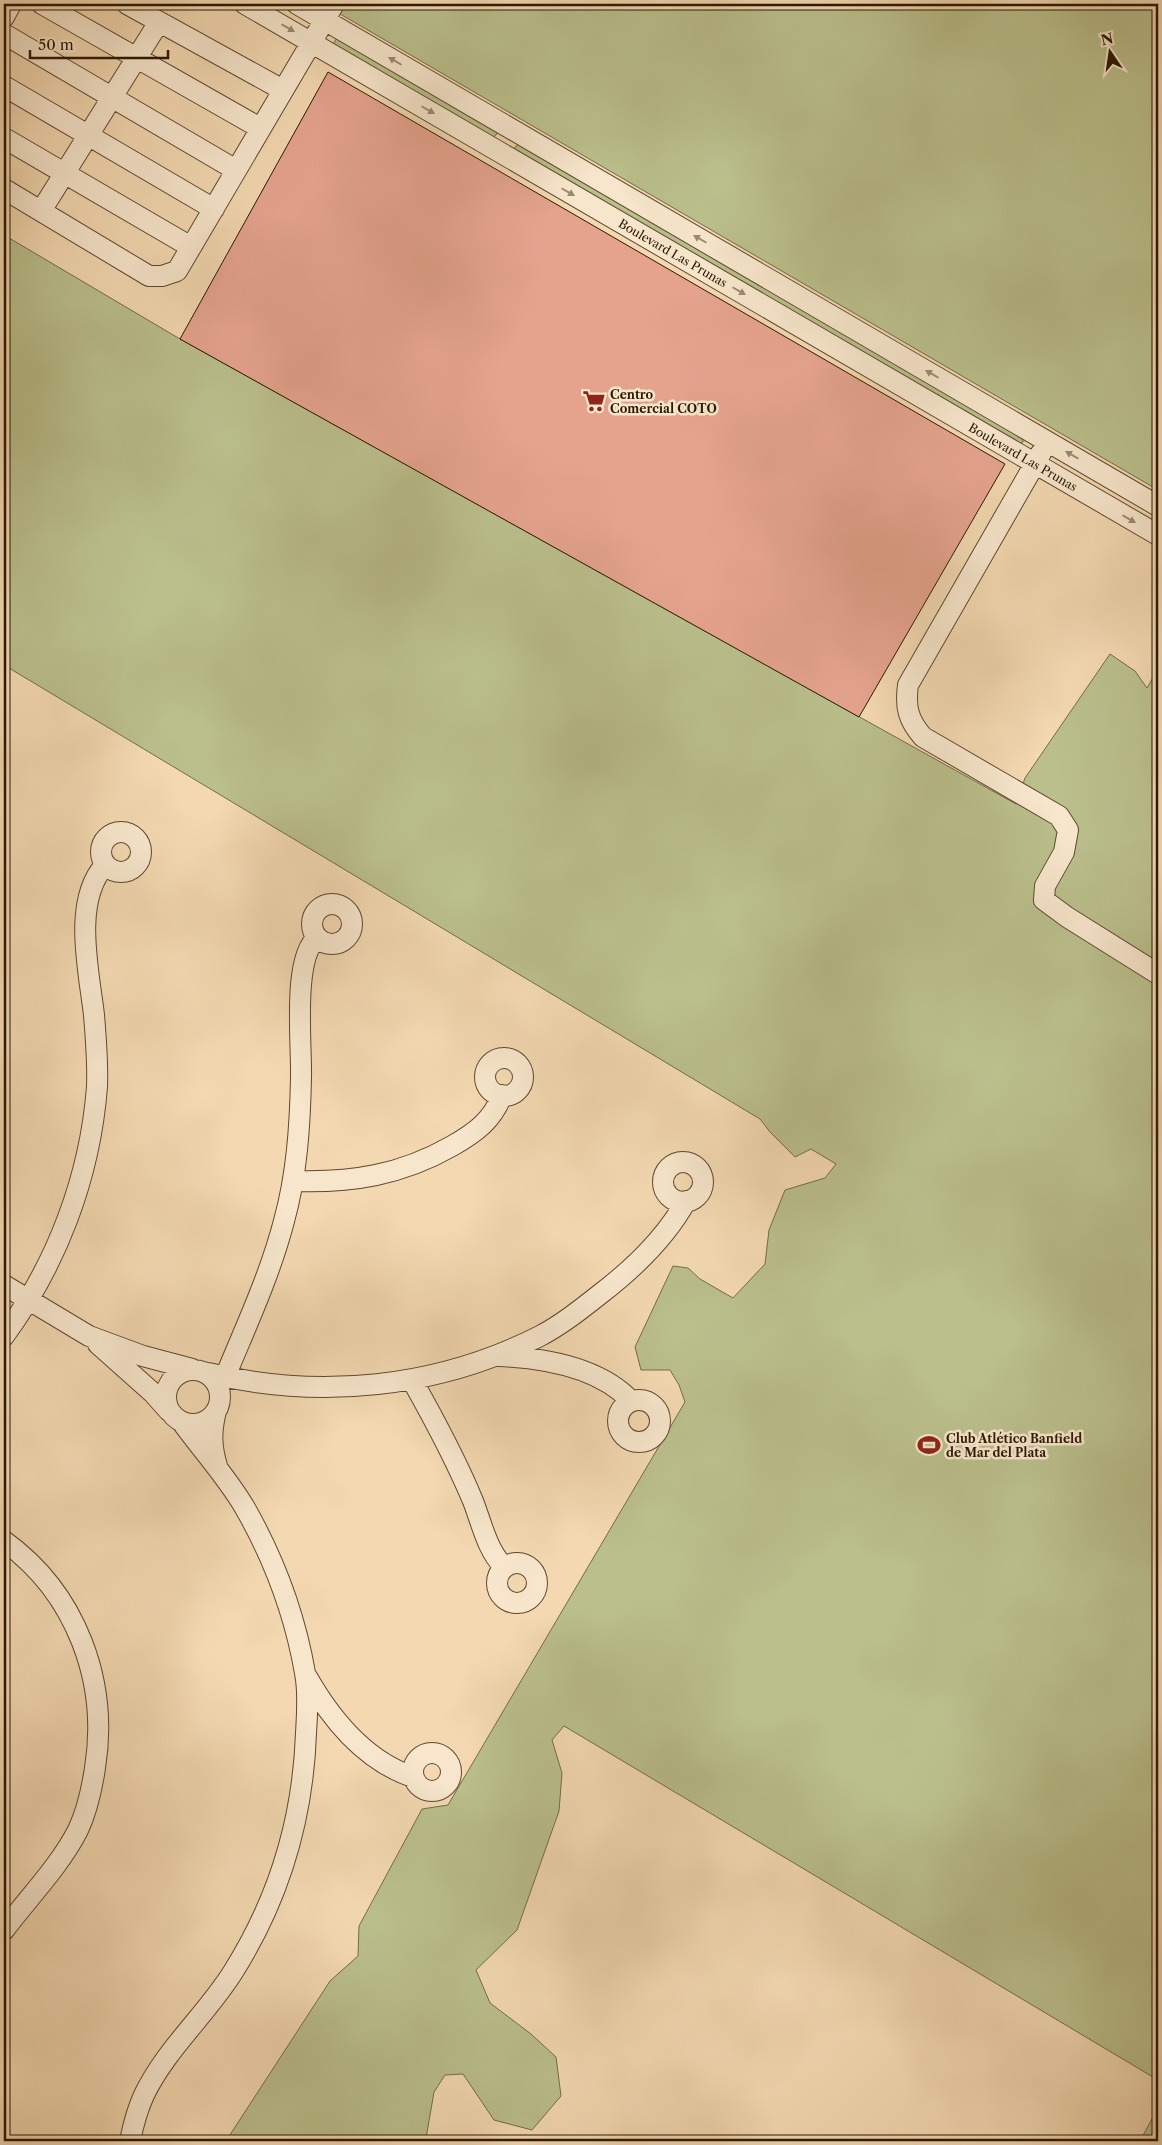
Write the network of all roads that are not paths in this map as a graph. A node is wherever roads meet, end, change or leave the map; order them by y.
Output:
1 (11, 4) edge
2 (42, 4) edge
3 (127, 4) edge
4 (245, 4) edge
5 (296, 4) edge
6 (329, 12) edge
7 (4, 17) edge
8 (159, 22) junction
9 (4, 34) edge
10 (311, 42) junction
11 (136, 58) junction
12 (4, 86) edge
13 (283, 90) junction
14 (112, 97) junction
15 (260, 128) junction
16 (512, 130) junction
17 (88, 135) junction
18 (4, 138) edge
19 (499, 152) junction
20 (236, 170) junction
21 (64, 173) junction
22 (4, 189) edge
23 (214, 209) junction
24 (41, 211) junction
25 (191, 248) junction
26 (1048, 442) junction
27 (1034, 464) junction
28 (1158, 506) edge
29 (1158, 535) edge
30 (105, 865) dead end
31 (318, 938) dead end
32 (1158, 974) edge
33 (502, 1096) dead end
34 (293, 1181) junction
35 (686, 1201) dead end
36 (4, 1285) edge
37 (29, 1299) junction
38 (4, 1336) edge
39 (89, 1336) junction
40 (497, 1356) junction
41 (208, 1373) junction
42 (412, 1380) junction
43 (252, 1382) junction
44 (631, 1401) dead end
45 (218, 1407) junction
46 (175, 1416) junction
47 (220, 1472) junction
48 (4, 1541) edge
49 (504, 1567) dead end
50 (306, 1675) junction
51 (413, 1777) dead end
52 (4, 1930) edge
53 (130, 2141) edge

1 - 7 street
2 - 11 street
3 - 8 street
4 -> 10 street, Boulevard Las Prunas
5 - 6 street, Boulevard Las Prunas
6 - 10 street
16 -> 6 street, Boulevard Las Prunas
8 - 11 street
8 - 13 street
9 - 14 street
10 - 13 street
10 -> 19 street, Boulevard Las Prunas
11 - 14 street
11 - 15 street
12 - 17 street
13 - 15 street
14 - 17 street
14 - 20 street
15 - 20 street
16 - 19 street
26 -> 16 street, Boulevard Las Prunas
17 - 21 street
17 - 23 street
18 - 21 street
19 -> 27 street, Boulevard Las Prunas
20 - 23 street
21 - 24 street
21 - 25 street
22 - 24 street
23 - 25 street
24 - 25 street
26 - 27 street
28 -> 26 street, Boulevard Las Prunas
27 -> 29 street, Boulevard Las Prunas
27 - 32 street
30 - 37 street
31 - 34 street
33 - 34 street
34 - 41 street
35 - 40 street
36 - 37 street
37 - 38 street
37 - 39 street
39 - 41 street
39 - 46 street
40 - 42 street
40 - 44 street
41 - 43 street
41 - 45 street
41 - 46 street
42 - 43 street
42 - 49 street
43 - 45 street
45 - 46 street
45 - 47 street
46 - 47 street
47 - 50 street
48 - 52 street
50 - 51 street
50 - 53 street

